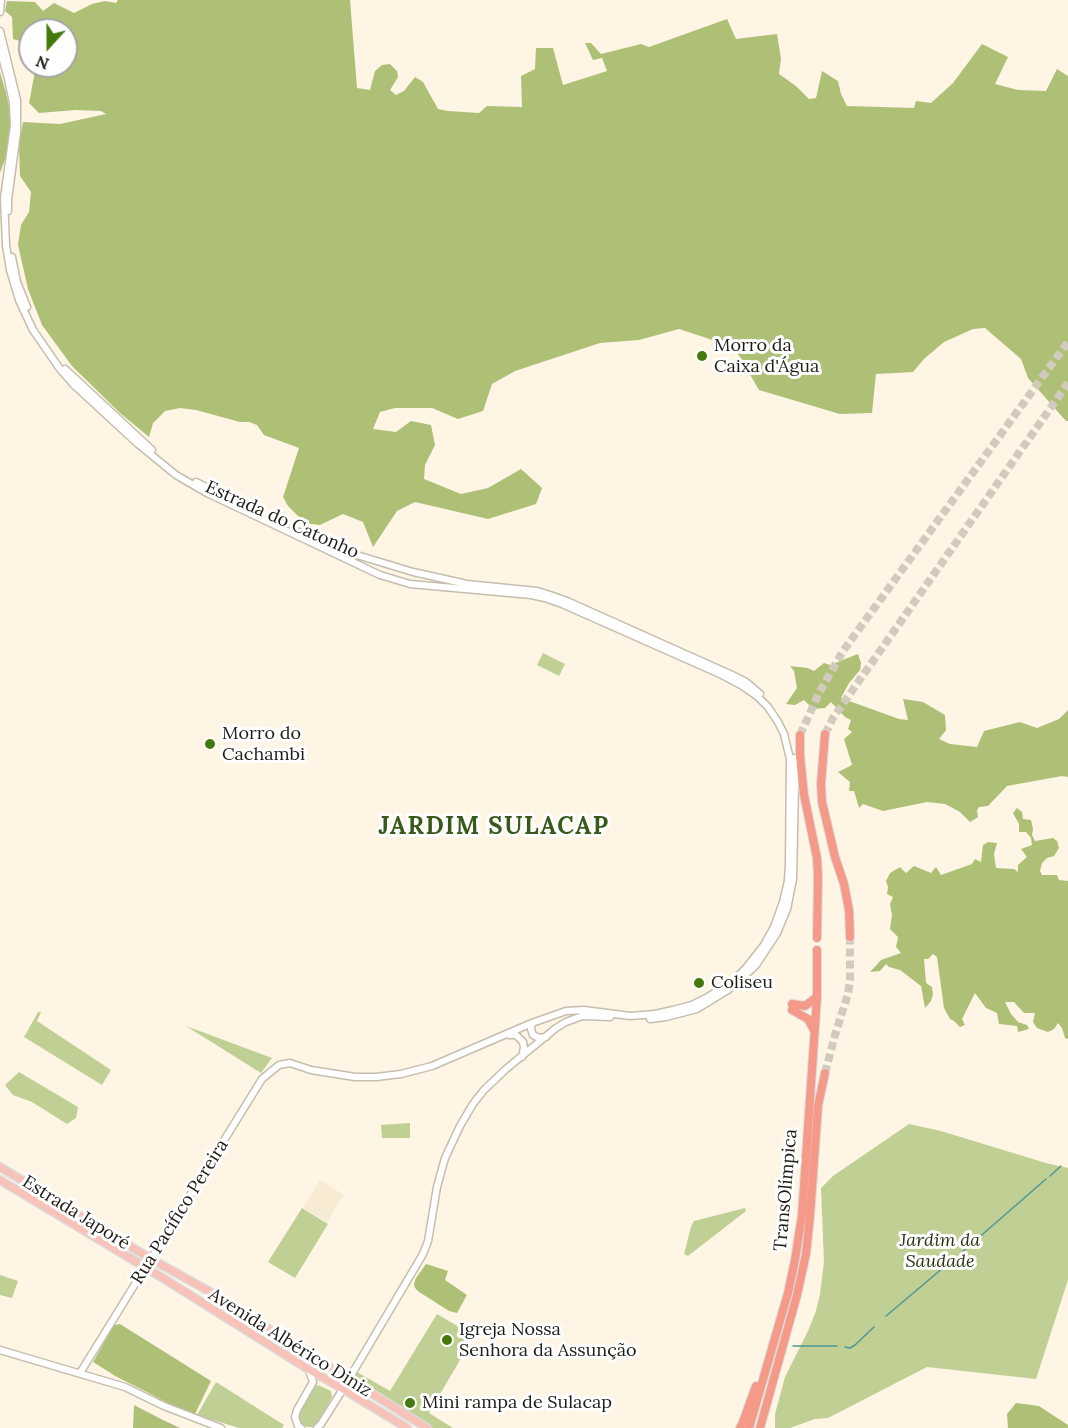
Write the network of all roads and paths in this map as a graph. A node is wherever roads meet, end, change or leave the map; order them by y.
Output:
1 (1, 0) edge
2 (0, 12) edge
3 (0, 31) edge
4 (0, 49) edge
5 (382, 563) junction
6 (413, 572) junction
7 (380, 575) junction
8 (410, 584) junction
9 (825, 734) tunnel mouth
10 (800, 735) tunnel mouth
11 (786, 901) junction
12 (850, 937) tunnel mouth
13 (817, 938) dead end
14 (817, 950) dead end
15 (817, 997) junction
16 (532, 1023) junction
17 (814, 1030) junction
18 (504, 1035) junction
19 (546, 1037) junction
20 (522, 1057) junction
21 (825, 1073) tunnel mouth
22 (0, 1167) edge
23 (0, 1180) edge
24 (151, 1259) junction
25 (146, 1268) junction
26 (778, 1326) junction
27 (0, 1350) edge
28 (308, 1369) junction
29 (80, 1373) junction
30 (348, 1380) junction
31 (343, 1389) junction
32 (319, 1426) edge
33 (221, 1428) edge
34 (301, 1428) edge
35 (407, 1428) edge
36 (427, 1428) edge
37 (740, 1428) edge
38 (749, 1428) edge
39 (760, 1428) edge

1 - 2 main road
3 - 5 main road, Estrada do Catonho
4 - 7 main road, Estrada do Catonho
5 - 6 main road, Estrada do Catonho
5 - 7 main road
6 - 8 main road
6 - 11 main road, Estrada do Catonho
7 - 8 main road, Estrada do Catonho
8 - 11 main road, Estrada do Catonho
9 - 12 highway
10 - 13 highway
11 - 16 main road
11 - 19 main road
14 - 15 highway, TransOlímpica
15 - 17 highway, TransOlímpica
15 - 17 highway
16 - 18 main road
16 - 19 main road
17 - 26 highway, TransOlímpica
18 - 20 main road
18 - 24 main road, Rua Pacífico Pereira
19 - 20 main road
20 - 30 main road
21 - 39 highway, TransOlímpica
22 - 24 main road, Estrada Japoré
23 - 25 main road, Estrada Japoré
24 - 25 main road, Rua Pacífico Pereira
24 - 30 main road, Avenida Albérico Diniz
25 - 28 main road, Avenida Albérico Diniz
25 - 29 main road, Rua Pacífico Pereira
26 - 37 highway
26 - 38 highway, TransOlímpica
27 - 29 main road
28 - 31 main road, Avenida Albérico Diniz
28 - 34 main road
29 - 33 main road
30 - 31 main road
30 - 36 main road, Avenida Albérico Diniz
31 - 32 main road
31 - 35 main road, Avenida Albérico Diniz

